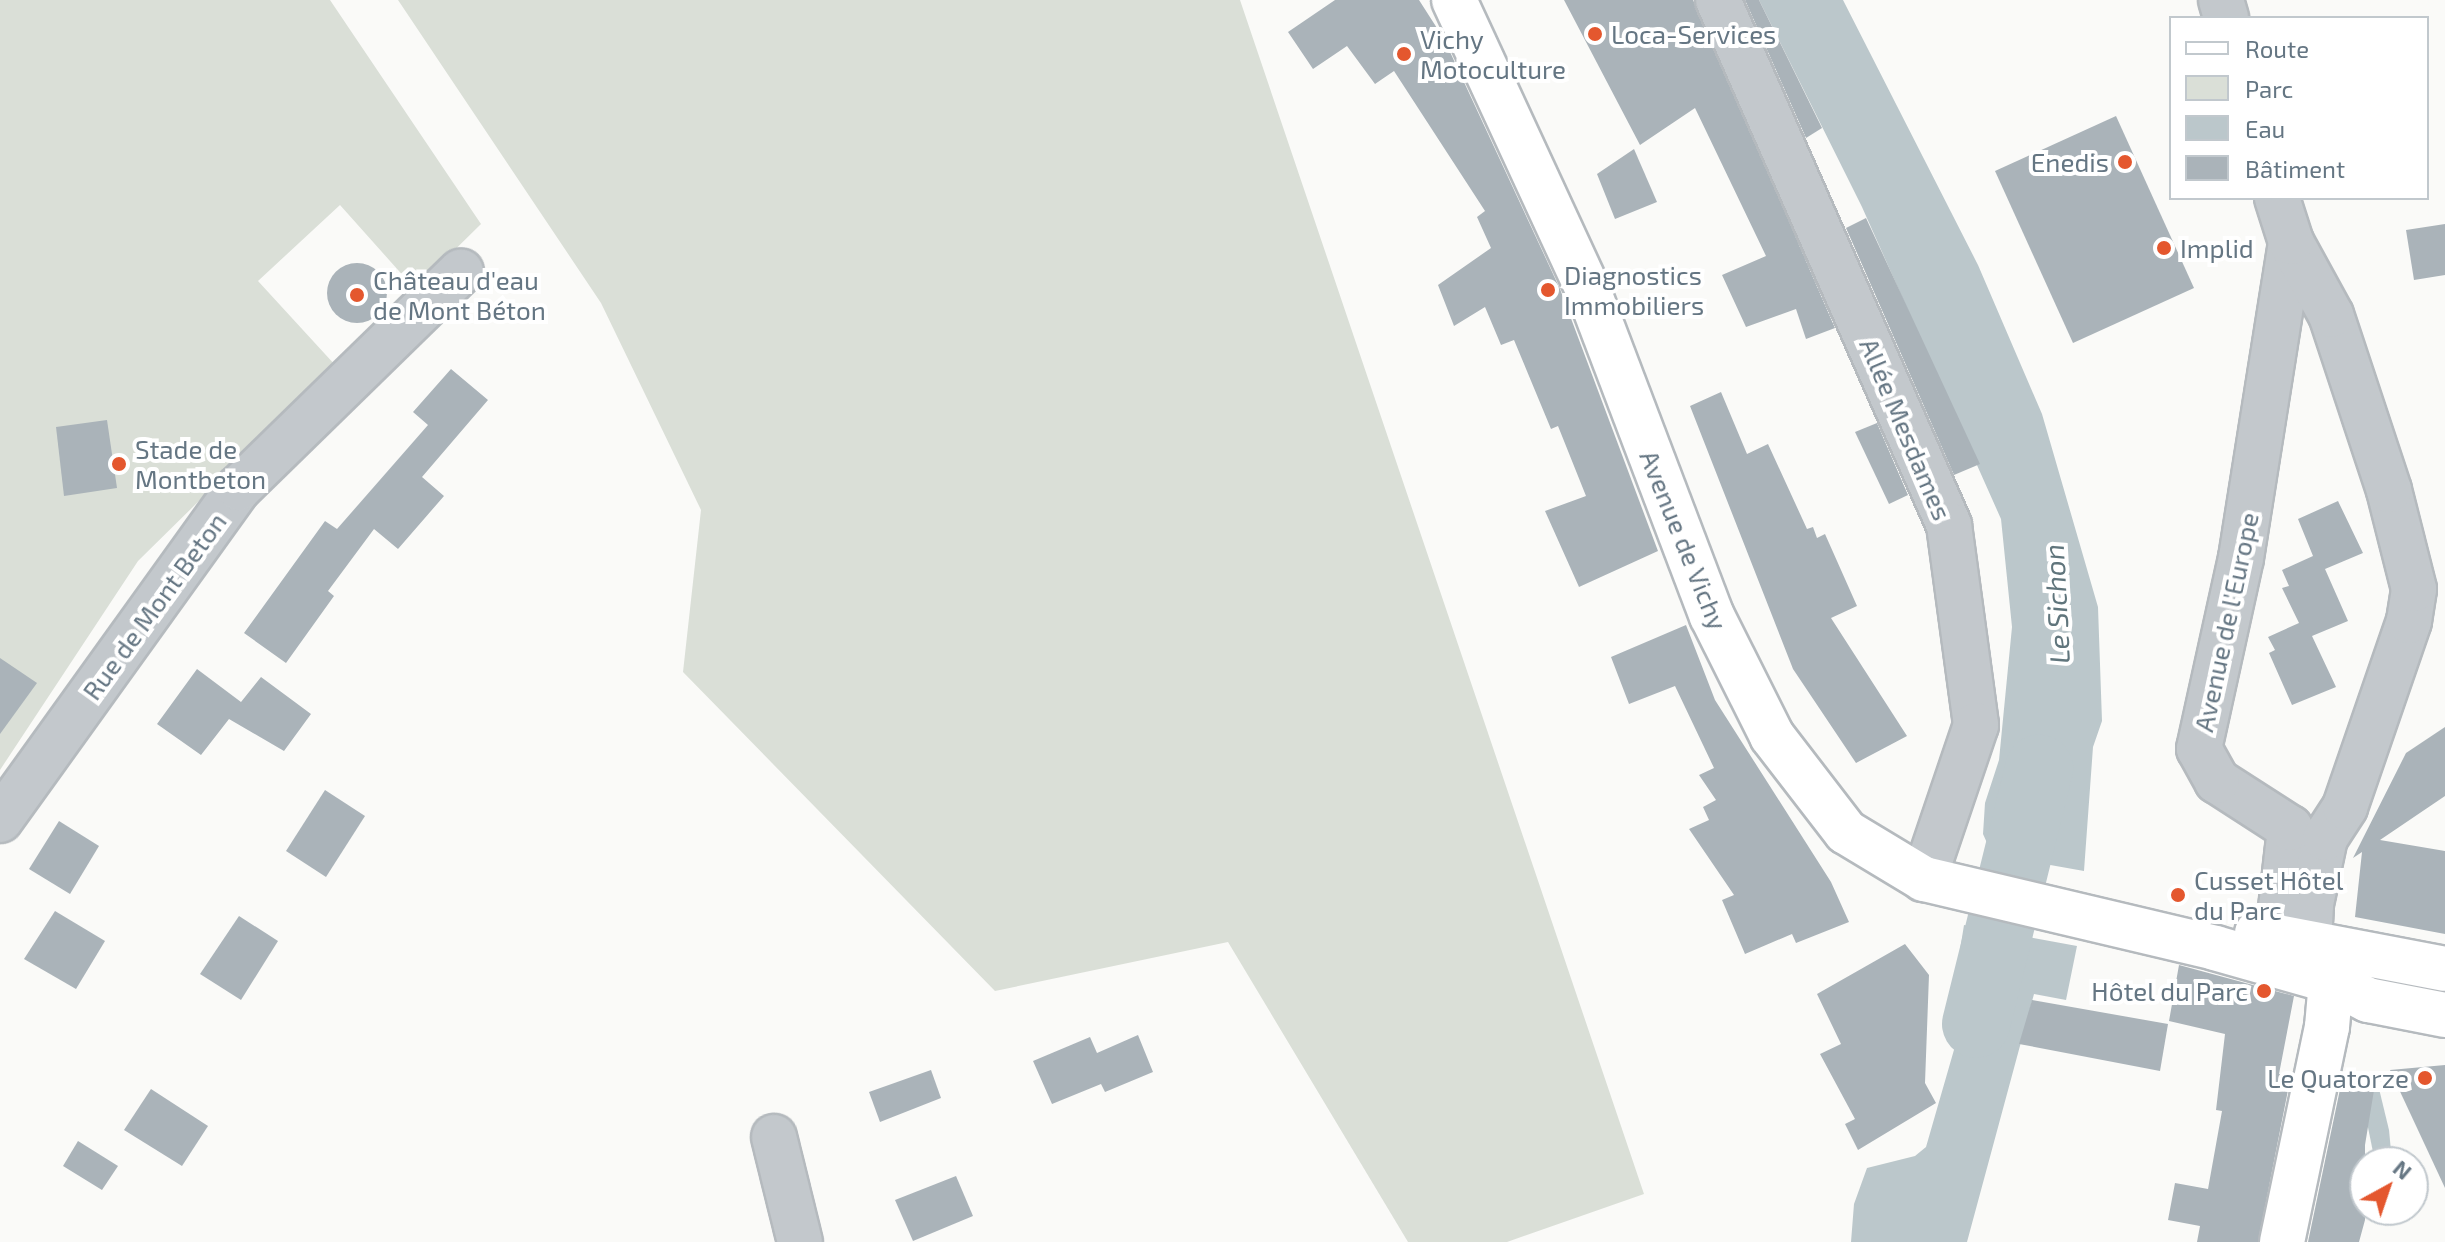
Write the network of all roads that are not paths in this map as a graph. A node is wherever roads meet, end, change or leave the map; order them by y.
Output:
1 (1454, 0) edge
2 (1718, 0) edge
3 (2278, 200) edge
4 (2291, 242) junction
5 (461, 271) dead end
6 (2331, 315) junction
7 (2280, 333) junction
8 (2427, 626) edge
9 (0, 820) edge
10 (2307, 833) junction
11 (1924, 879) junction
12 (2080, 914) junction
13 (2294, 943) junction
14 (2215, 948) junction
15 (2445, 969) edge
16 (2331, 981) junction
17 (2445, 1015) edge
18 (774, 1137) dead end
19 (800, 1242) edge
20 (2282, 1242) edge

1 - 11 main road, Avenue de Vichy
2 - 11 street, Allée Mesdames
3 - 4 street, Avenue de l'Europe
4 - 6 street, Avenue de l'Europe
4 - 7 street, Avenue de l'Europe
5 - 9 street, Rue de Mont Beton
6 - 7 street
6 - 8 street, Avenue de l'Europe
7 - 10 street, Avenue de l'Europe
8 - 10 street, Avenue de l'Europe
10 - 13 street, Avenue de l'Europe
11 - 12 main road, Avenue de Vichy
12 - 13 main road, Avenue de Vichy
12 - 14 main road, Avenue de Vichy
13 - 14 street
13 - 15 main road, Avenue de Vichy
13 - 16 main road
14 - 16 main road, Avenue de Vichy
16 - 17 main road
16 - 20 main road
18 - 19 street

